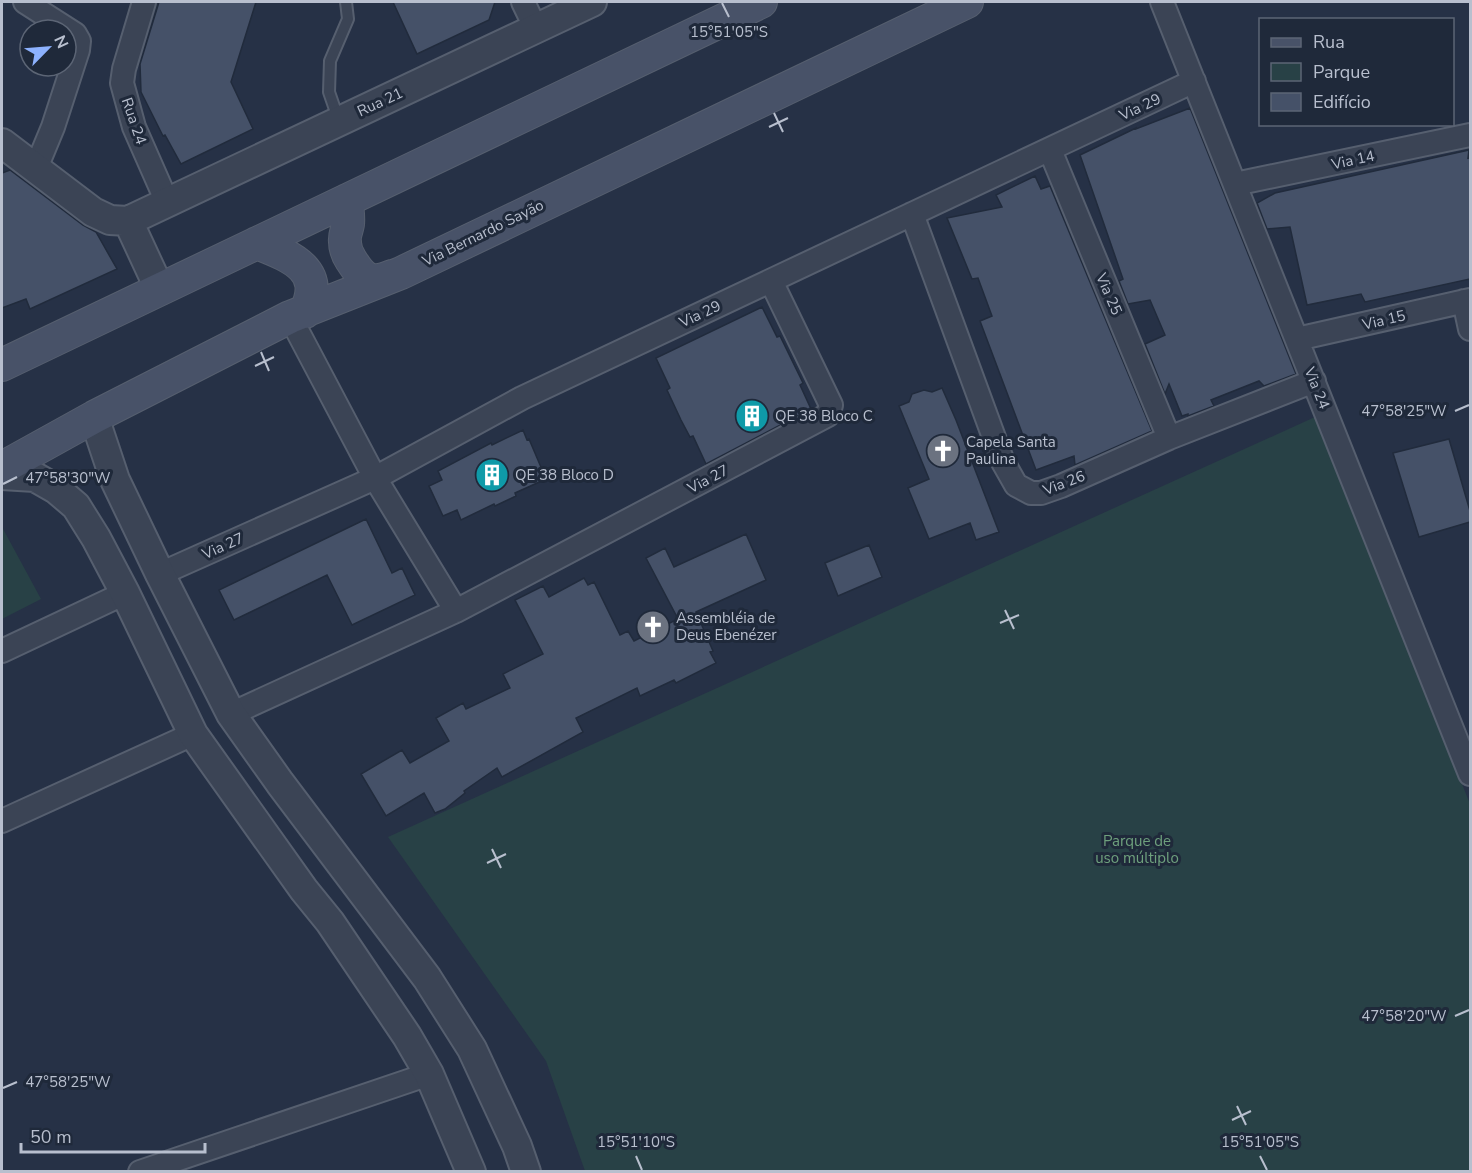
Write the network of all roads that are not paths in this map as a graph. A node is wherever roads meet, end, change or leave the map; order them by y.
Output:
1 (25, 2) edge
2 (144, 2) edge
3 (346, 2) edge
4 (523, 2) edge
5 (592, 2) edge
6 (761, 2) edge
7 (967, 2) edge
8 (1162, 2) edge
9 (536, 29) junction
10 (1194, 81) junction
11 (339, 122) junction
12 (1470, 135) edge
13 (2, 143) edge
14 (1050, 150) junction
15 (36, 168) junction
16 (1235, 184) junction
17 (347, 200) junction
18 (167, 202) junction
19 (912, 214) junction
20 (128, 220) junction
21 (257, 243) junction
22 (401, 273) junction
23 (771, 281) junction
24 (160, 290) junction
25 (1467, 301) edge
26 (297, 314) junction
27 (1470, 328) edge
28 (1297, 339) junction
29 (2, 366) edge
30 (1314, 381) junction
31 (94, 417) junction
32 (1169, 438) junction
33 (2, 468) edge
34 (2, 475) edge
35 (375, 478) junction
36 (160, 574) junction
37 (125, 593) junction
38 (456, 610) junction
39 (2, 651) edge
40 (231, 714) junction
41 (193, 734) junction
42 (1469, 768) edge
43 (2, 821) edge
44 (340, 862) junction
45 (304, 890) junction
46 (363, 893) junction
47 (330, 922) junction
48 (429, 1074) junction
49 (140, 1172) edge
50 (471, 1172) edge
51 (526, 1172) edge

1 - 15 street
2 - 18 street, Rua 24
3 - 11 lane
4 - 9 street
5 - 9 street, Rua 21
6 - 17 main road
7 - 22 main road, Via Bernardo Sayão
8 - 10 street, Via 24
9 - 11 street, Rua 21
10 - 14 street, Via 29
10 - 16 street, Via 24
11 - 18 street, Rua 21
12 - 16 street, Via 14
13 - 15 street
14 - 19 street, Via 29
14 - 32 street, Via 25
15 - 20 street
16 - 28 street, Via 24
17 - 21 main road
17 - 22 main road
18 - 20 street, Rua 21
19 - 23 street, Via 29
19 - 32 street, Via 26
20 - 24 street
21 - 24 main road
21 - 26 main road
22 - 26 main road, Via Bernardo Sayão
23 - 35 street, Via 29
23 - 38 street, Via 27
24 - 29 main road
25 - 27 street
25 - 28 street, Via 15
26 - 31 main road, Via Bernardo Sayão
26 - 35 street
28 - 30 street, Via 24
30 - 32 street, Via 26
30 - 42 street, Via 24
31 - 33 main road, Via Bernardo Sayão
31 - 36 street
34 - 37 street
35 - 36 street, Via 27
35 - 38 street
36 - 40 street
37 - 39 street
37 - 41 street
38 - 40 street, Via 27
40 - 44 street
41 - 43 street
41 - 45 street
44 - 45 street
44 - 46 street
45 - 47 street
46 - 47 street
46 - 51 street
47 - 48 street
48 - 49 street
48 - 50 street

